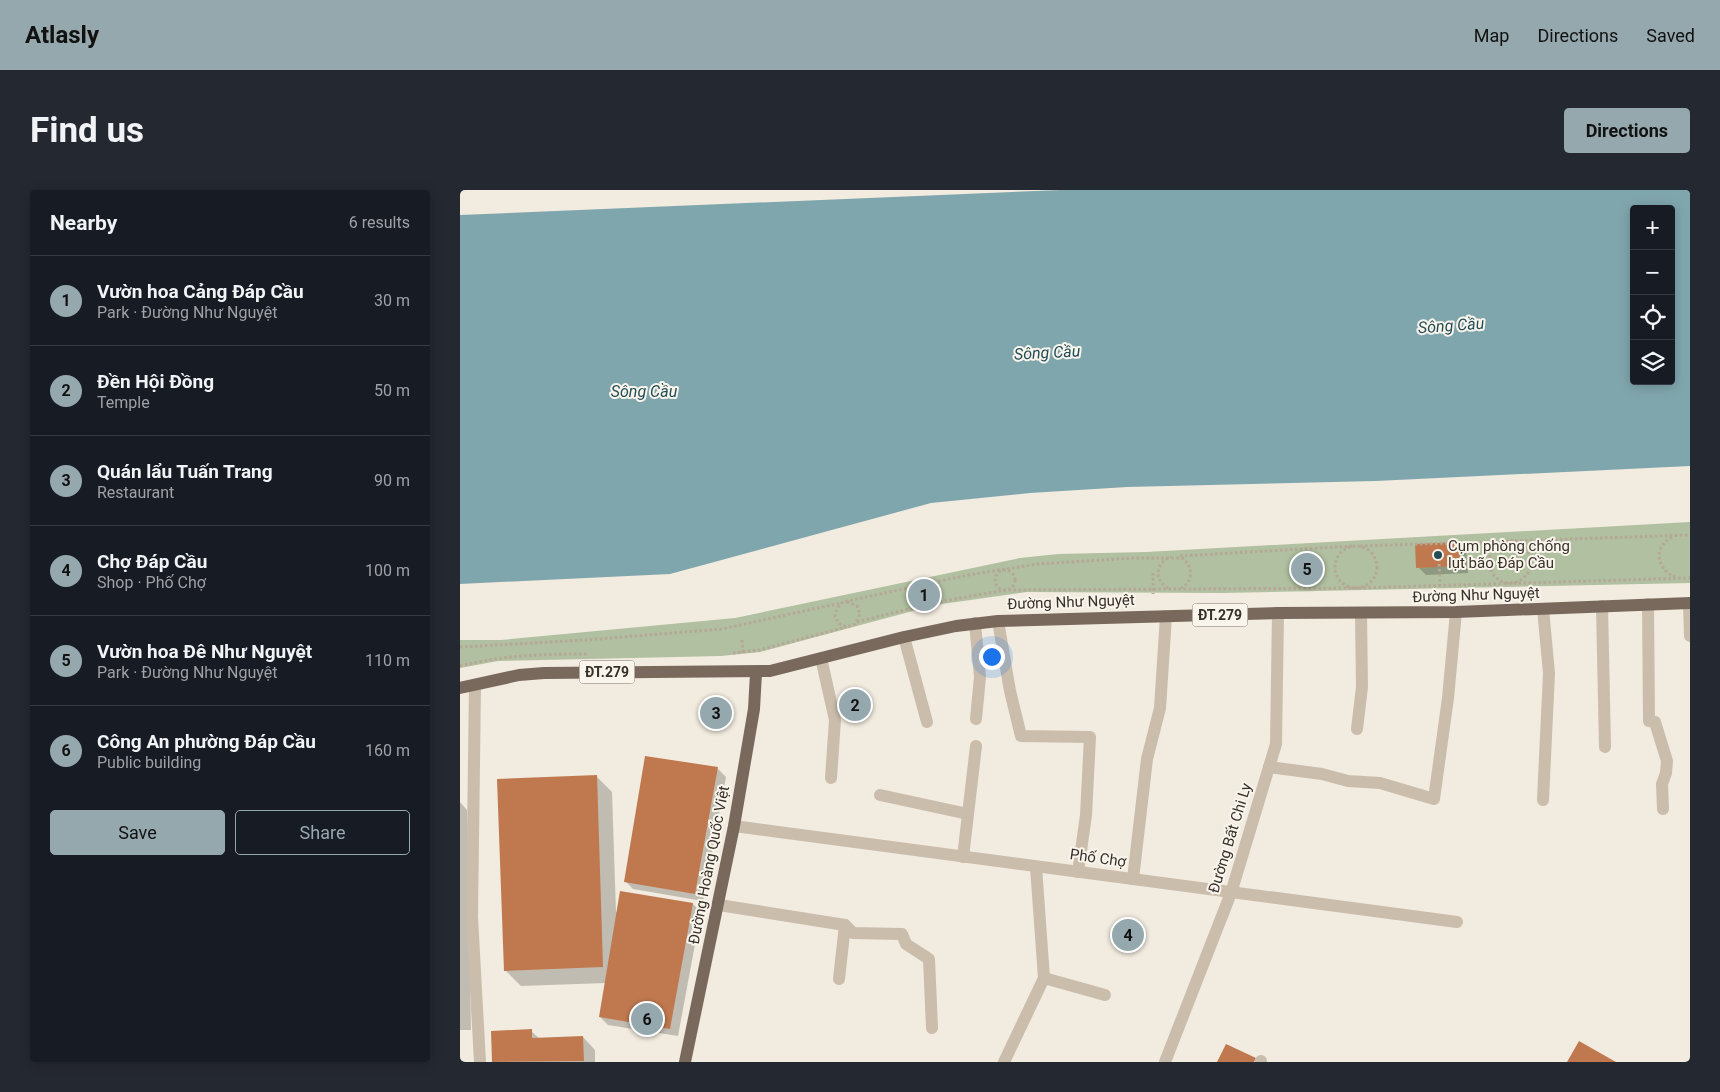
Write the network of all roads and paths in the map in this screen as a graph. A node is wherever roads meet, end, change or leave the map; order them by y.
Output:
1 (1678, 536) junction
2 (1690, 537) edge
3 (1508, 541) junction
4 (1354, 546) junction
5 (1360, 546) junction
6 (1171, 557) junction
7 (1177, 557) junction
8 (1439, 564) dead end
9 (1002, 570) junction
10 (1153, 573) dead end
11 (1690, 577) edge
12 (1682, 578) junction
13 (1512, 583) junction
14 (1440, 585) junction
15 (1358, 588) junction
16 (1152, 589) junction
17 (1006, 590) junction
18 (1175, 590) junction
19 (1153, 594) dead end
20 (845, 602) junction
21 (1689, 603) edge
22 (1648, 604) junction
23 (1602, 606) junction
24 (1543, 609) junction
25 (1456, 612) junction
26 (1278, 613) junction
27 (1361, 614) junction
28 (1166, 616) junction
29 (998, 620) junction
30 (857, 622) junction
31 (975, 623) junction
32 (847, 627) junction
33 (1690, 636) edge
34 (904, 637) junction
35 (742, 640) dead end
36 (460, 647) edge
37 (590, 654) dead end
38 (724, 654) dead end
39 (743, 654) junction
40 (821, 658) junction
41 (460, 666) edge
42 (756, 673) junction
43 (475, 685) junction
44 (460, 688) edge
45 (976, 719) dead end
46 (927, 722) dead end
47 (1357, 729) dead end
48 (976, 746) dead end
49 (1605, 747) dead end
50 (1269, 767) junction
51 (831, 778) dead end
52 (880, 795) dead end
53 (1543, 800) dead end
54 (1663, 809) dead end
55 (968, 814) junction
56 (734, 826) junction
57 (963, 856) junction
58 (1036, 867) junction
59 (1078, 872) junction
60 (1133, 880) junction
61 (1231, 893) junction
62 (719, 905) junction
63 (1457, 922) dead end
64 (845, 925) junction
65 (1044, 978) junction
66 (839, 979) dead end
67 (1105, 995) dead end
68 (932, 1028) dead end
69 (480, 1062) edge
70 (685, 1062) edge
71 (1004, 1062) edge
72 (1166, 1062) edge

1 - 2 path
1 - 3 path
1 - 12 path
3 - 5 path
3 - 13 path
3 - 13 path
4 - 5 path
4 - 7 path
4 - 15 path
5 - 15 path
6 - 7 path
6 - 9 path
6 - 18 path
7 - 18 path
8 - 14 path
9 - 17 path
9 - 17 path
9 - 20 path
10 - 16 path
11 - 12 path
12 - 13 path
13 - 14 path
14 - 15 path
15 - 18 path
16 - 17 path
16 - 18 path
16 - 19 path
17 - 30 path
20 - 30 path
20 - 32 path
20 - 36 path
21 - 22 main road, Đường Như Nguyệt / ĐT.279
21 - 33 street
22 - 23 main road, Đường Như Nguyệt / ĐT.279
22 - 54 street
23 - 24 main road, Đường Như Nguyệt / ĐT.279
23 - 49 street
24 - 25 main road, Đường Như Nguyệt / ĐT.279
24 - 53 street
25 - 27 main road, Đường Như Nguyệt / ĐT.279
25 - 50 street
26 - 27 main road, Đường Như Nguyệt / ĐT.279
26 - 28 main road, Đường Như Nguyệt / ĐT.279
26 - 50 street, Đường Bất Chi Ly
27 - 47 street
28 - 29 main road, Đường Như Nguyệt / ĐT.279
28 - 60 street
29 - 31 main road, Đường Như Nguyệt / ĐT.279
29 - 59 street
30 - 32 path
31 - 34 main road, Đường Như Nguyệt / ĐT.279
31 - 45 street
32 - 39 path
34 - 40 main road, Đường Như Nguyệt / ĐT.279
34 - 46 street
35 - 39 path
37 - 41 path
38 - 39 path
40 - 42 main road, Đường Như Nguyệt / ĐT.279
40 - 51 street
42 - 43 main road, Đường Như Nguyệt / ĐT.279
42 - 56 main road, Đường Hoàng Quốc Việt
43 - 44 main road, Đường Như Nguyệt / ĐT.279
43 - 69 street
48 - 55 street
50 - 61 street, Đường Bất Chi Ly
52 - 55 street
55 - 57 street
56 - 57 street, Phố Chợ
56 - 62 main road, Đường Hoàng Quốc Việt
57 - 58 street, Phố Chợ
58 - 59 street, Phố Chợ
58 - 65 street
59 - 60 street, Phố Chợ
60 - 61 street, Phố Chợ
61 - 63 street, Phố Chợ
61 - 72 street, Đường Bất Chi Ly
62 - 64 street
62 - 70 main road, Đường Hoàng Quốc Việt
64 - 66 street
64 - 68 street
65 - 67 street
65 - 71 street

